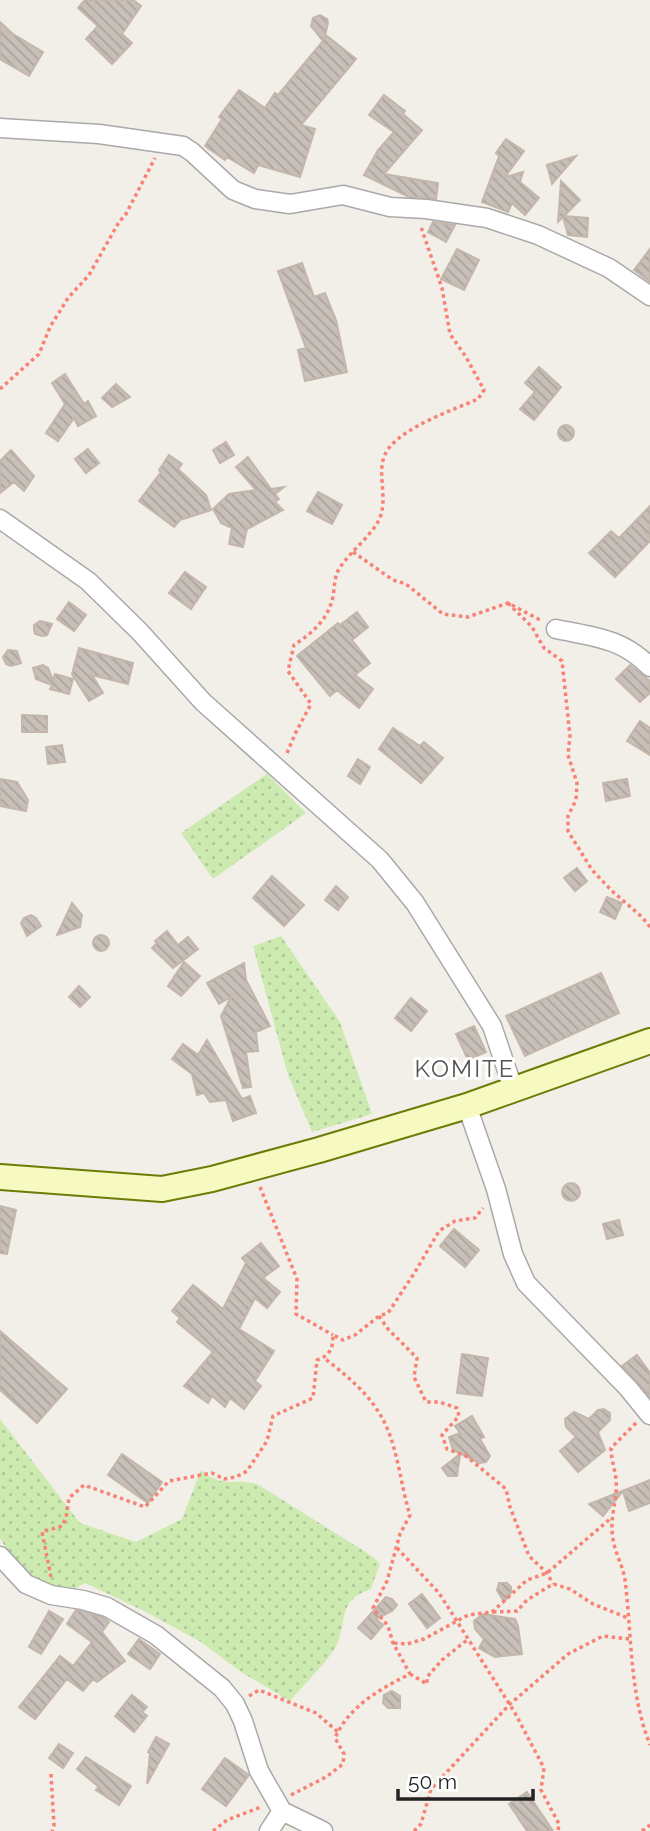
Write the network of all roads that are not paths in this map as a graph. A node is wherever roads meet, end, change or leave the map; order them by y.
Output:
1 (0, 128) edge
2 (650, 296) edge
3 (0, 519) edge
4 (556, 629) road end
5 (650, 667) edge
6 (650, 1041) edge
7 (513, 1088) junction
8 (467, 1106) junction
9 (0, 1177) edge
10 (649, 1413) edge
11 (0, 1556) edge
12 (279, 1806) junction
13 (269, 1831) edge
14 (323, 1831) edge

1 - 2 street
3 - 7 street
4 - 5 street
6 - 7 street
7 - 8 street
8 - 9 street
8 - 10 street
11 - 12 street
12 - 13 street
12 - 14 street

